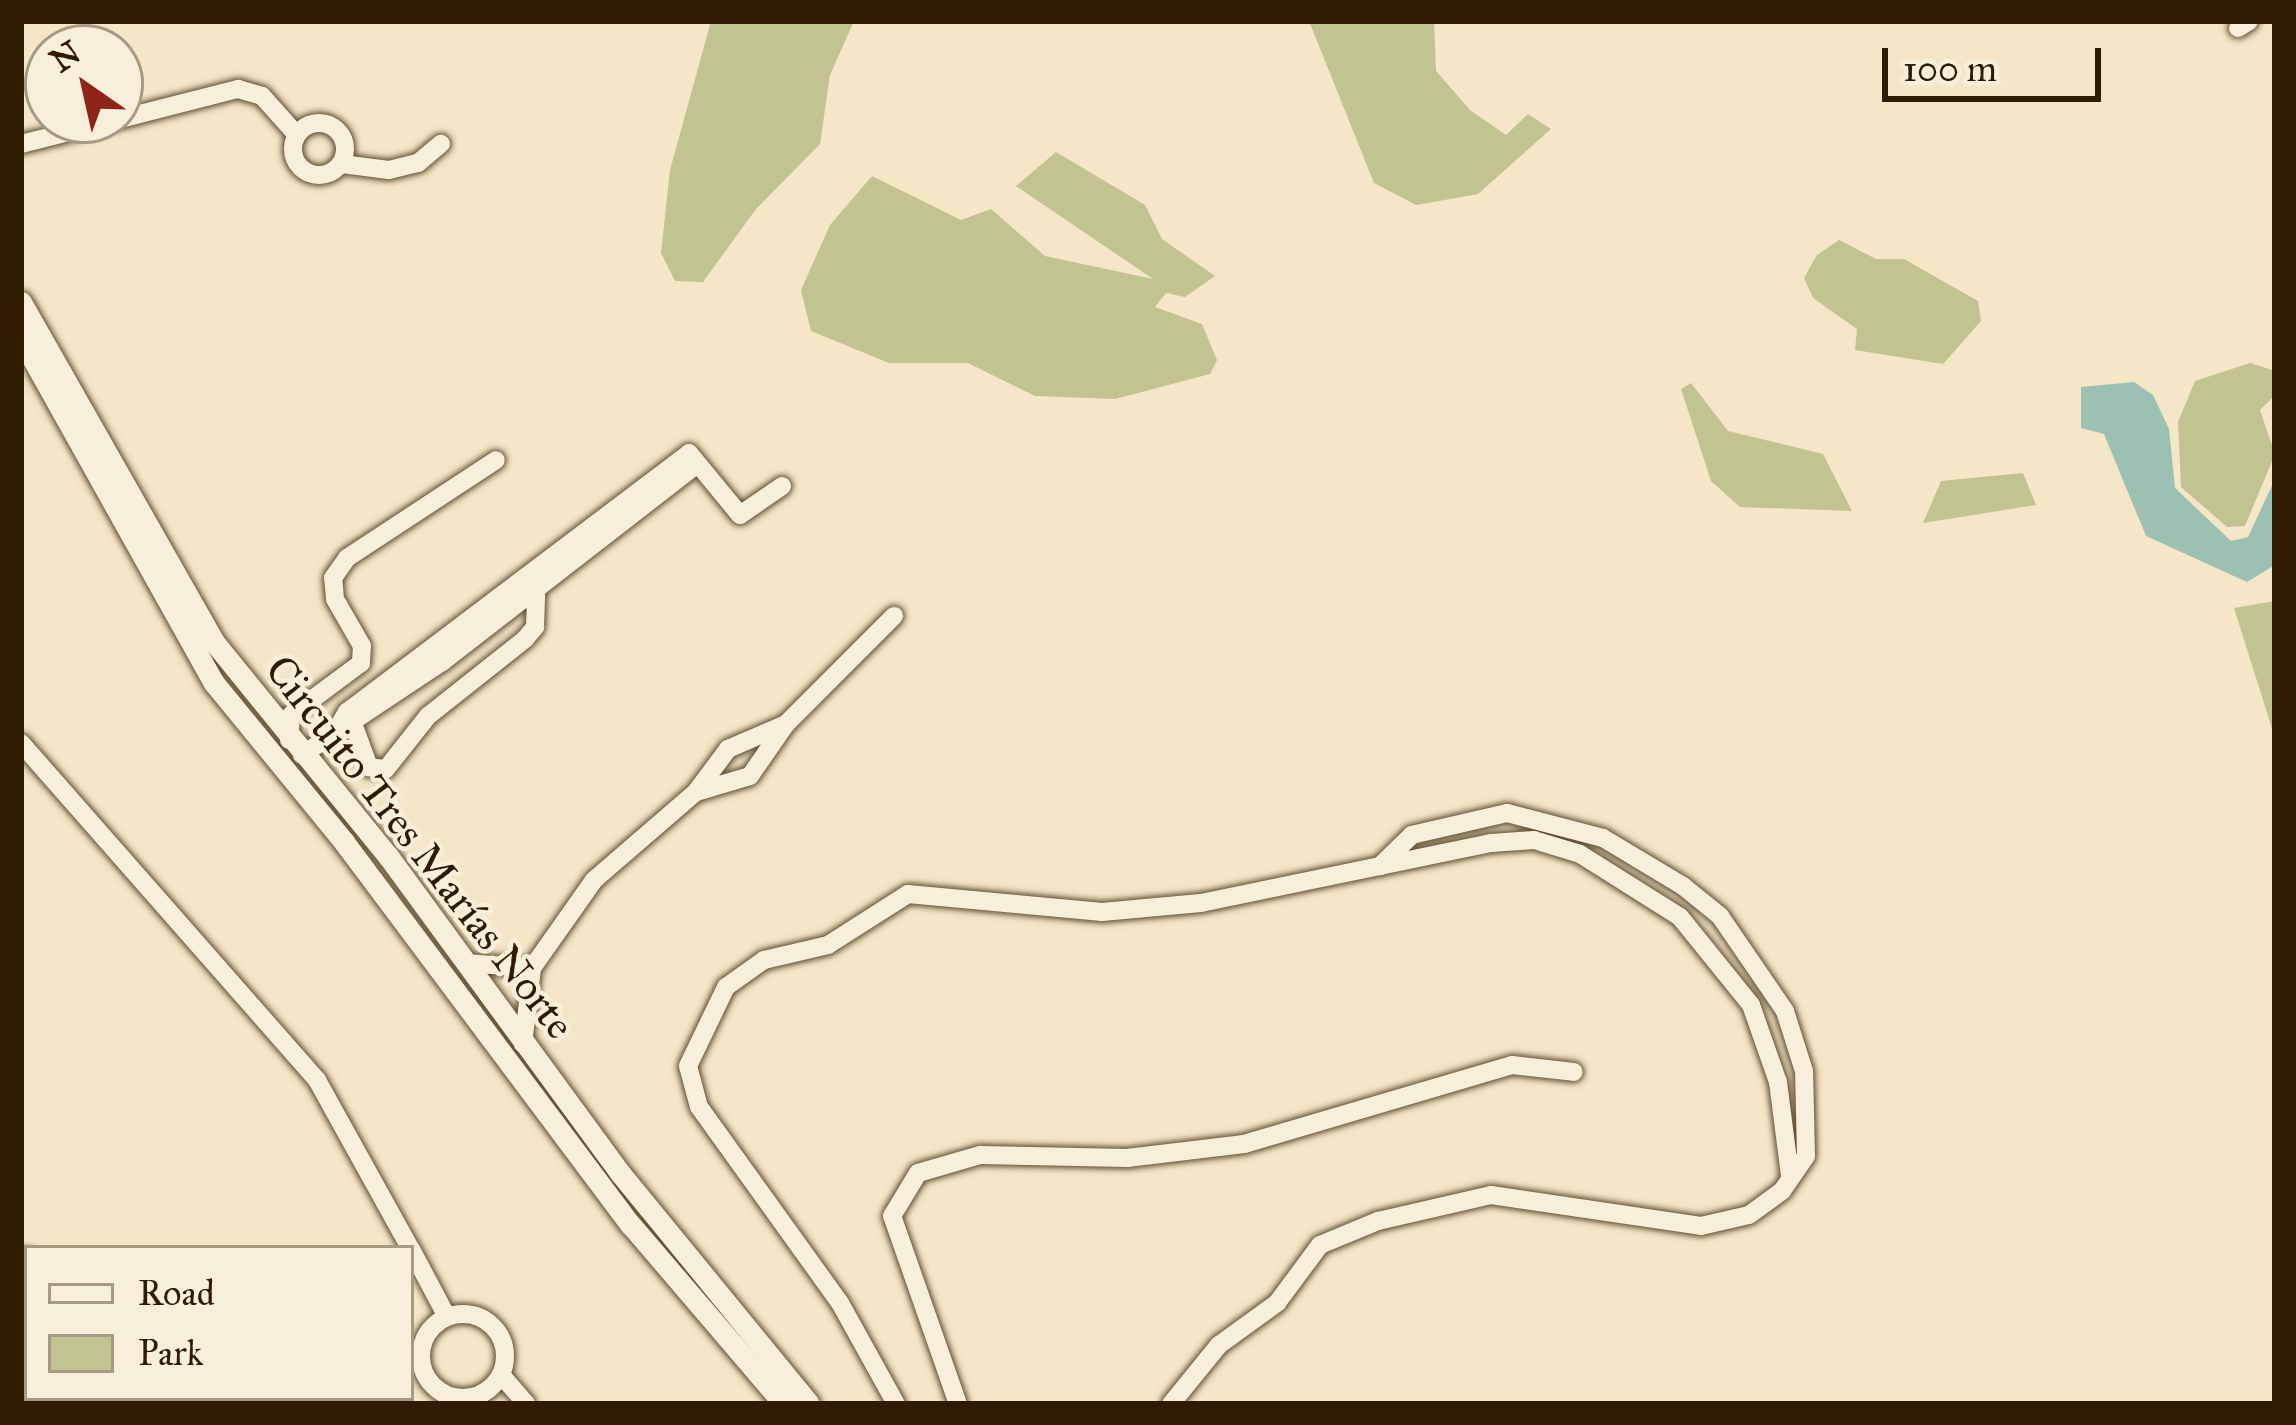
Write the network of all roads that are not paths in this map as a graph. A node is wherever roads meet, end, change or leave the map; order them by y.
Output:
1 (144, 113) edge
2 (296, 134) junction
3 (441, 144) dead end
4 (342, 164) junction
5 (21, 302) edge
6 (21, 338) edge
7 (496, 460) dead end
8 (782, 486) dead end
9 (539, 579) junction
10 (894, 616) dead end
11 (261, 707) junction
12 (291, 716) junction
13 (786, 724) junction
14 (345, 727) junction
15 (21, 743) edge
16 (295, 748) junction
17 (696, 792) junction
18 (1376, 870) junction
19 (465, 964) junction
20 (532, 968) junction
21 (523, 1043) junction
22 (1574, 1072) dead end
23 (1790, 1176) junction
24 (409, 1245) edge
25 (414, 1255) edge
26 (446, 1315) junction
27 (502, 1376) junction
28 (487, 1399) edge
29 (526, 1404) edge
30 (784, 1404) edge
31 (809, 1404) edge
32 (896, 1404) edge
33 (958, 1404) edge
34 (1172, 1404) edge

1 - 2 street
2 - 4 street
2 - 4 street
3 - 4 street
5 - 11 street, Circuito Tres Marías Norte
6 - 30 street, Circuito Tres Marías Norte
7 - 12 street
8 - 9 street
9 - 14 street
9 - 14 street
10 - 13 street
11 - 12 street
11 - 16 street, Circuito Tres Marías Norte
12 - 16 street
13 - 17 street
13 - 17 street
14 - 16 street
15 - 24 street
16 - 19 street, Circuito Tres Marías Norte
17 - 20 street
18 - 23 street
18 - 23 street
18 - 32 street
19 - 20 street
19 - 21 street, Circuito Tres Marías Norte
20 - 21 street
21 - 31 street, Circuito Tres Marías Norte
22 - 33 street
23 - 34 street
25 - 26 street
26 - 27 street
26 - 28 street
27 - 28 street
27 - 29 street

